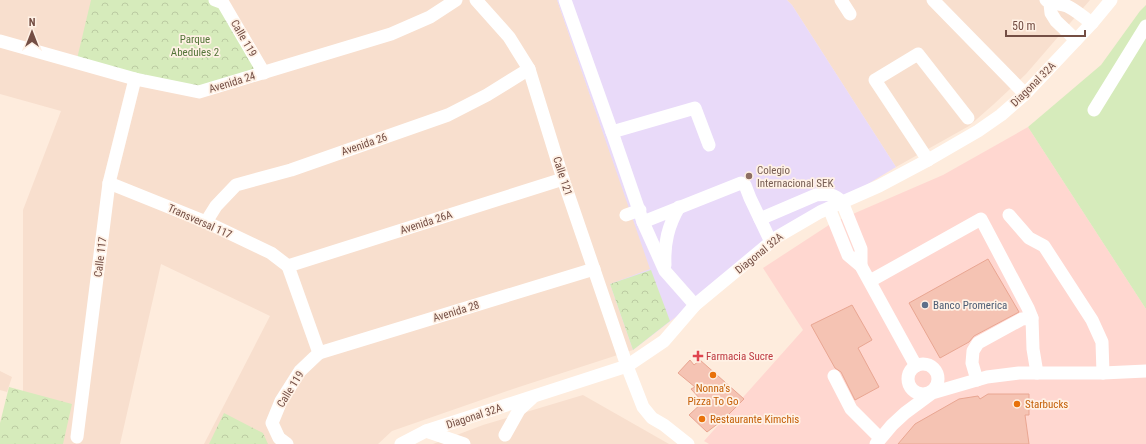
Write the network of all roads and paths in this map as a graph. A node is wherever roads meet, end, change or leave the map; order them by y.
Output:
1 (456, 0) edge
2 (476, 0) edge
3 (565, 0) edge
4 (841, 0) edge
5 (933, 0) edge
6 (1111, 0) edge
7 (219, 1) edge
8 (1048, 2) edge
9 (850, 14) dead end
10 (1092, 23) junction
11 (1146, 26) edge
12 (1076, 40) junction
13 (0, 41) edge
14 (529, 69) junction
15 (264, 73) junction
16 (135, 79) junction
17 (1025, 94) junction
18 (1094, 110) dead end
19 (968, 118) dead end
20 (612, 132) junction
21 (709, 145) dead end
22 (928, 160) junction
23 (563, 179) junction
24 (109, 183) junction
25 (842, 202) junction
26 (679, 207) junction
27 (829, 208) junction
28 (1008, 215) dead end
29 (626, 216) dead end
30 (642, 216) junction
31 (760, 219) junction
32 (206, 222) junction
33 (771, 242) junction
34 (288, 266) junction
35 (861, 266) junction
36 (594, 269) junction
37 (665, 271) junction
38 (870, 281) junction
39 (696, 305) junction
40 (1032, 318) junction
41 (319, 353) junction
42 (628, 366) junction
43 (916, 366) junction
44 (1146, 371) edge
45 (1103, 372) junction
46 (1037, 373) junction
47 (834, 376) dead end
48 (977, 380) junction
49 (932, 393) junction
50 (532, 397) junction
51 (500, 408) junction
52 (426, 431) junction
53 (77, 437) dead end
54 (505, 440) edge
55 (878, 441) edge
56 (682, 442) edge
57 (287, 444) edge
58 (401, 444) edge
59 (464, 444) edge

1 - 15 street, Avenida 24
2 - 14 street, Calle 121
3 - 20 street
4 - 9 street
5 - 17 street
6 - 10 street, Diagonal 32A
7 - 15 street, Calle 119
8 - 10 street
8 - 12 street
10 - 12 street, Diagonal 32A
11 - 18 street
12 - 17 street, Diagonal 32A
13 - 16 street, Avenida 24
14 - 23 street, Calle 121
14 - 32 street, Avenida 26
15 - 16 street, Avenida 24
16 - 24 street, Calle 117
17 - 22 street, Diagonal 32A
19 - 22 street
20 - 21 street
20 - 30 street
22 - 25 street, Diagonal 32A
23 - 34 street, Avenida 26A
23 - 36 street, Calle 121
24 - 32 street, Transversal 117
24 - 53 street, Calle 117
25 - 27 street, Diagonal 32A
25 - 31 street
25 - 35 street
26 - 30 street
26 - 31 street
26 - 37 street
27 - 33 street, Diagonal 32A
27 - 35 street
28 - 45 street
29 - 30 street
30 - 37 street
31 - 33 street
32 - 34 street, Transversal 117
33 - 39 street, Diagonal 32A
34 - 41 street
35 - 38 street
36 - 41 street, Avenida 28
36 - 42 street, Calle 121
37 - 39 street
38 - 40 street
38 - 43 street
39 - 42 street, Diagonal 32A
40 - 46 street
40 - 48 street
41 - 57 street, Calle 119
42 - 50 street, Diagonal 32A
42 - 56 street, Calle 121
43 - 49 street
43 - 49 street
44 - 45 street
45 - 46 street
46 - 48 street
47 - 55 street
48 - 49 street
49 - 55 street
50 - 51 street, Diagonal 32A
50 - 54 street
51 - 52 street, Diagonal 32A
51 - 54 street
52 - 58 street, Diagonal 32A
52 - 59 street

